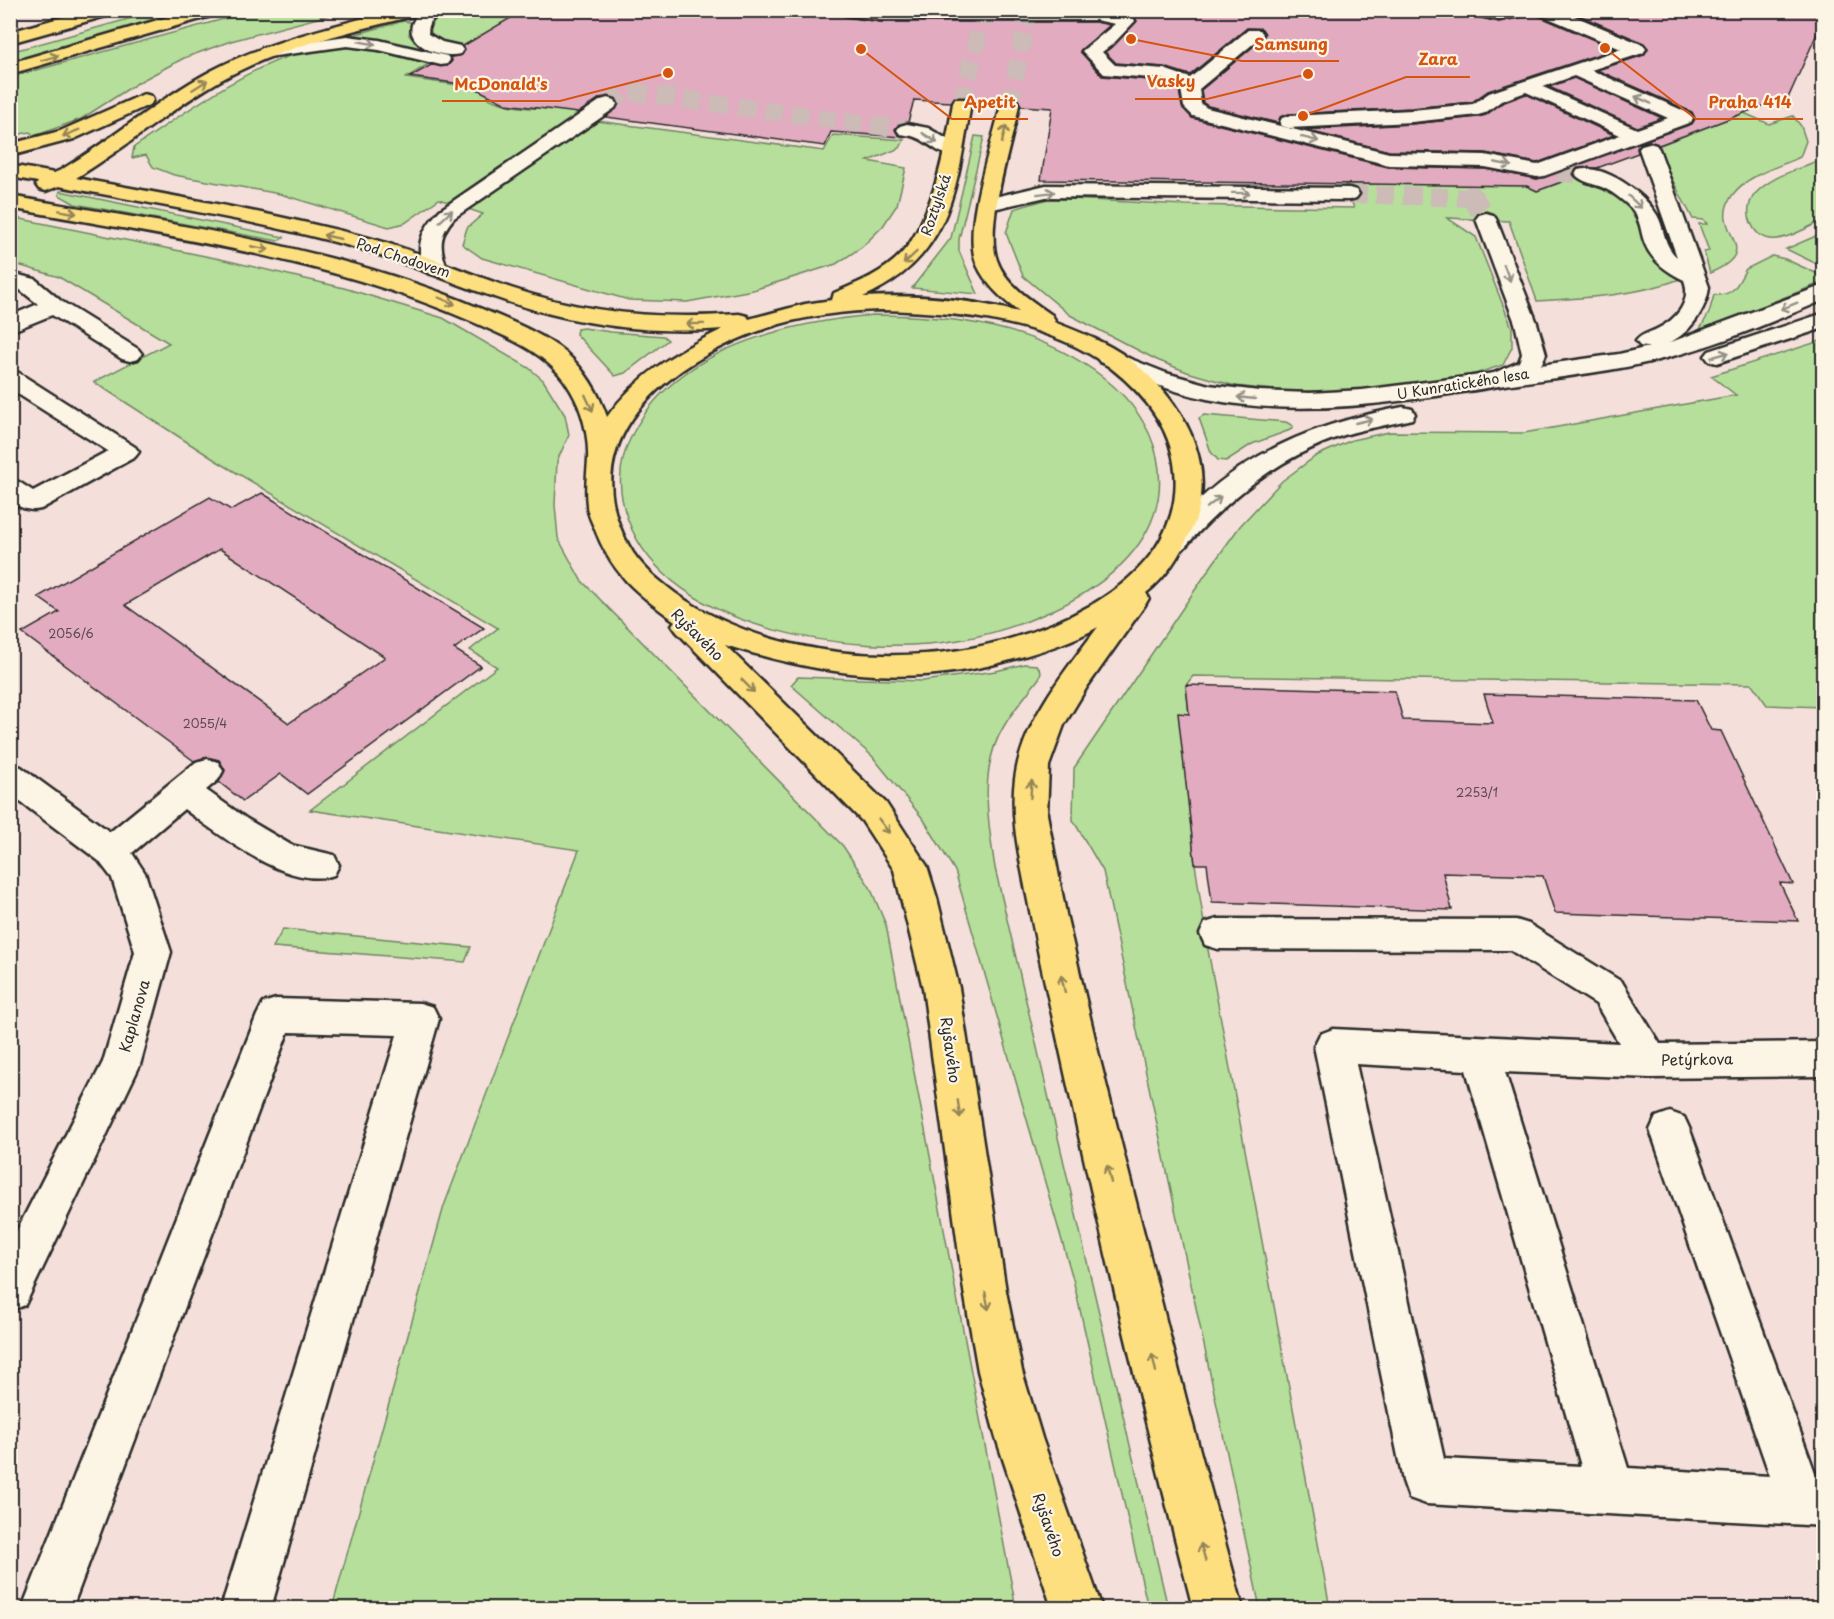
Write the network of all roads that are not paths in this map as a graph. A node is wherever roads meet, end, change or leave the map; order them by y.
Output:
1 (107, 10) edge
2 (212, 10) edge
3 (369, 10) edge
4 (415, 10) edge
5 (435, 10) edge
6 (845, 10) edge
7 (1478, 10) edge
8 (1522, 10) edge
9 (1545, 10) edge
10 (1134, 16) edge
11 (1254, 34) dead end
12 (10, 38) edge
13 (456, 51) dead end
14 (268, 52) junction
15 (441, 60) dead end
16 (10, 69) edge
17 (1575, 70) junction
18 (1527, 86) junction
19 (1189, 88) junction
20 (144, 100) junction
21 (962, 103) tunnel mouth
22 (608, 104) tunnel mouth
23 (1010, 105) tunnel mouth
24 (1233, 120) junction
25 (907, 130) tunnel mouth
26 (132, 132) junction
27 (1643, 142) junction
28 (10, 150) edge
29 (952, 150) junction
30 (10, 171) edge
31 (1584, 174) tunnel mouth
32 (36, 176) junction
33 (56, 180) junction
34 (1349, 194) tunnel mouth
35 (10, 200) edge
36 (989, 204) junction
37 (231, 215) junction
38 (1486, 219) tunnel mouth
39 (436, 268) junction
40 (1694, 276) junction
41 (10, 280) edge
42 (1824, 292) edge
43 (52, 306) junction
44 (800, 312) junction
45 (1824, 320) edge
46 (10, 325) edge
47 (1089, 346) junction
48 (130, 354) dead end
49 (10, 378) edge
50 (1501, 379) junction
51 (599, 470) junction
52 (10, 488) edge
53 (1167, 551) junction
54 (647, 586) junction
55 (10, 776) edge
56 (111, 851) junction
57 (322, 865) dead end
58 (1218, 934) dead end
59 (1481, 1054) junction
60 (1824, 1059) edge
61 (1650, 1061) junction
62 (1670, 1130) dead end
63 (10, 1290) edge
64 (1612, 1491) junction
65 (1813, 1502) edge
66 (47, 1608) edge
67 (246, 1608) edge
68 (1077, 1608) edge
69 (1218, 1608) edge

1 - 12 main road
16 -> 2 main road
3 - 20 main road
4 - 14 main road
5 - 13 street
6 - 10 street
7 - 8 street
9 - 17 street
10 - 19 street
11 - 19 street
14 -> 15 street
26 -> 14 main road
17 - 18 street
27 -> 17 street
18 - 24 street
18 - 27 street
19 - 24 street
20 -> 28 main road
20 - 32 main road
21 - 29 main road, Roztylská
39 -> 22 street
36 -> 23 main road
24 -> 27 street
25 -> 29 street
26 - 33 main road
26 - 37 main road
27 - 40 street
29 -> 44 main road, Roztylská
30 - 32 main road, Pod Chodovem
31 -> 40 street
32 - 33 main road, Pod Chodovem
32 - 35 main road
33 - 35 main road
33 - 37 main road, Pod Chodovem
36 -> 34 street
35 -> 51 main road, Pod Chodovem
36 - 47 main road
39 -> 37 main road, Pod Chodovem
38 -> 50 street
44 -> 39 main road, Pod Chodovem
40 - 50 street
41 - 43 street
42 -> 50 street, U Kunratického lesa
43 - 46 street
43 - 48 street
44 - 47 main road
44 - 51 main road
53 -> 45 street, U Kunratického lesa
50 -> 47 street, U Kunratického lesa
47 - 53 main road
49 - 52 street
51 - 54 main road, Pod Chodovem
53 - 54 main road
69 -> 53 main road
54 -> 68 main road, Ryšavého
55 - 56 street, Kaplanova
56 - 57 street
56 - 63 street, Kaplanova
58 - 61 street, Petýrkova
59 - 61 street
59 - 64 street
59 - 64 street
60 - 61 street, Petýrkova
62 - 65 street
64 - 65 street
66 - 67 street

